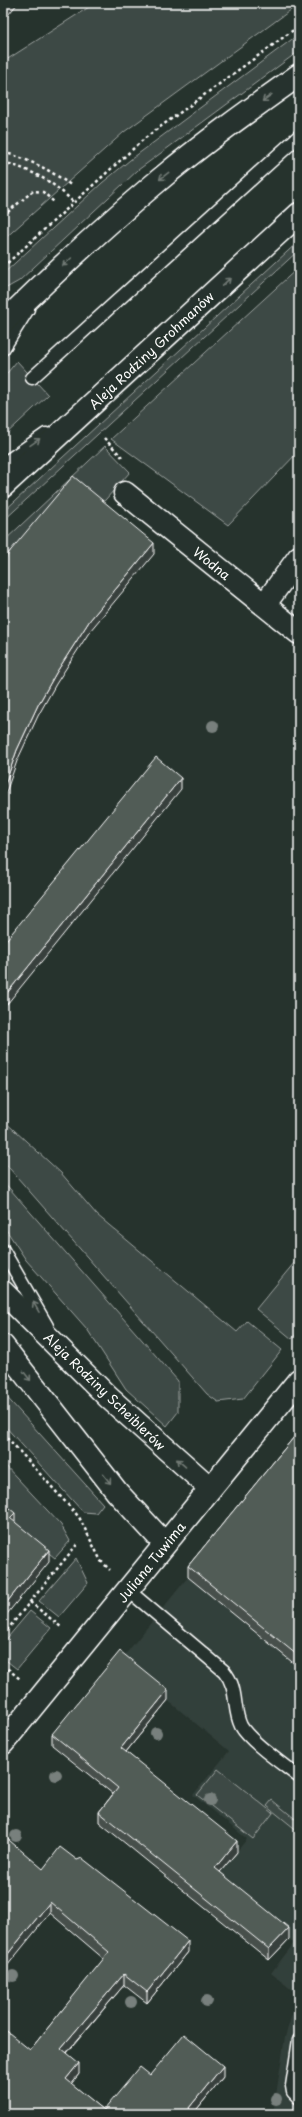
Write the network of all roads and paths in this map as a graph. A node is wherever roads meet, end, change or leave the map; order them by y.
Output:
1 (299, 26) edge
2 (299, 75) edge
3 (299, 136) edge
4 (3, 152) edge
5 (3, 162) edge
6 (72, 186) dead end
7 (54, 202) dead end
8 (73, 202) junction
9 (299, 214) edge
10 (3, 216) edge
11 (3, 267) edge
12 (44, 282) junction
13 (3, 323) edge
14 (3, 349) edge
15 (32, 378) dead end
16 (105, 393) junction
17 (104, 438) dead end
18 (122, 457) dead end
19 (3, 464) edge
20 (3, 486) edge
21 (125, 493) dead end
22 (299, 557) edge
23 (264, 604) junction
24 (299, 633) edge
25 (3, 1250) edge
26 (3, 1292) edge
27 (3, 1346) edge
28 (63, 1353) junction
29 (299, 1380) edge
30 (3, 1433) edge
31 (210, 1488) junction
32 (79, 1542) dead end
33 (165, 1544) junction
34 (129, 1589) junction
35 (30, 1602) junction
36 (61, 1627) dead end
37 (3, 1635) edge
38 (3, 1665) edge
39 (20, 1679) dead end
40 (3, 1743) edge
41 (299, 1777) edge
42 (299, 2040) edge
43 (299, 2098) edge

1 - 8 path
2 -> 12 street
3 - 15 lane
4 - 6 path
5 - 8 path
7 - 10 path
8 - 11 path
16 -> 9 street, Aleja Rodziny Grohmanów
12 - 13 street
12 - 14 lane
19 -> 16 lane
16 - 20 street, Aleja Rodziny Grohmanów
17 - 18 path
21 - 23 street, Wodna
22 - 23 street
23 - 24 street, Wodna
28 -> 25 lane
26 - 28 street, Aleja Rodziny Scheiblerów
27 -> 33 street
31 -> 28 street, Aleja Rodziny Scheiblerów
29 - 31 street, Juliana Tuwima
30 - 34 path
31 - 33 street, Juliana Tuwima
32 - 35 path
33 - 34 street, Juliana Tuwima
34 - 40 street, Juliana Tuwima
34 - 41 lane
35 - 36 path
35 - 37 path
38 - 39 path
42 - 43 lane

